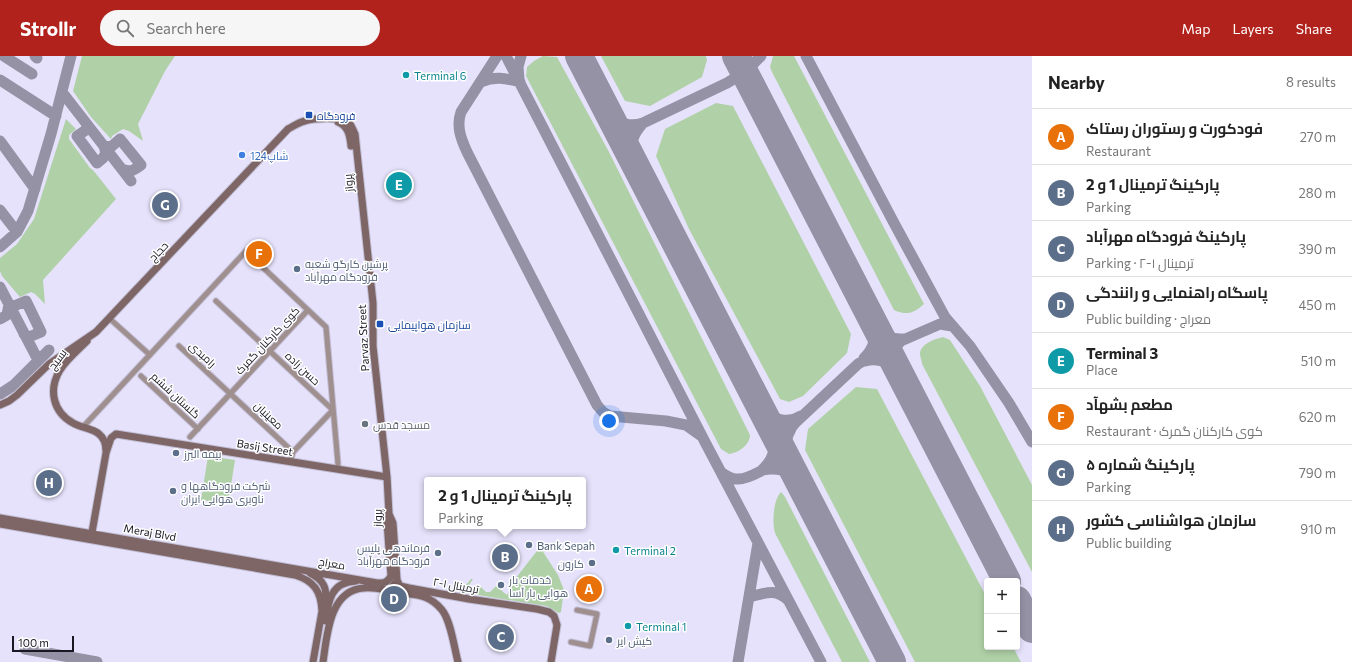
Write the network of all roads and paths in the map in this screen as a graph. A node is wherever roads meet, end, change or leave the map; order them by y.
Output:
1 (330, 119) joint
2 (361, 197) joint
3 (246, 251) dead end
4 (254, 260) dead end
5 (216, 301) dead end
6 (308, 310) junction
7 (109, 318) junction
8 (96, 332) junction
9 (179, 346) dead end
10 (270, 352) junction
11 (150, 355) junction
12 (141, 376) dead end
13 (231, 393) junction
14 (0, 405) edge
15 (333, 410) junction
16 (83, 427) junction
17 (198, 429) junction
18 (190, 437) dead end
19 (293, 452) junction
20 (106, 453) junction
21 (290, 462) junction
22 (338, 464) dead end
23 (387, 477) junction
24 (389, 514) junction
25 (0, 518) edge
26 (0, 524) edge
27 (18, 524) junction
28 (91, 537) junction
29 (296, 571) junction
30 (364, 580) junction
31 (399, 586) junction
32 (387, 590) junction
33 (424, 593) junction
34 (577, 610) dead end
35 (571, 642) dead end
36 (324, 652) junction
37 (313, 662) edge
38 (323, 662) edge
39 (458, 662) edge
40 (551, 662) edge

1 - 2 main road, پرواز
1 - 7 main road, حجاج
2 - 23 main road, Parvaz Street
3 - 11 street
4 - 6 street, کوی کارکنان گمرک
5 - 10 street, حسن زاده
6 - 10 street, کوی کارکنان گمرک
6 - 15 street
7 - 8 main road, حجاج
7 - 11 street
8 - 14 main road, حجاج
8 - 16 main road, بسیج
9 - 13 street, رامبدی
10 - 13 street, کوی کارکنان گمرک
10 - 15 street, حسن زاده
11 - 16 street
12 - 17 street, گلستان ششم
13 - 17 street, کوی کارکنان گمرک
13 - 19 street, معینیان
15 - 19 street
15 - 22 street
16 - 20 main road, بسیج
17 - 18 street, کوی کارکنان گمرک
19 - 21 street
20 - 21 main road, Basij Street
20 - 28 main road
21 - 23 main road, Basij Street
23 - 24 main road, پرواز
24 - 30 main road, پرواز
24 - 31 main road
25 - 27 main road, Meraj Blvd
26 - 27 main road, Meraj Blvd
27 - 28 main road, Meraj Blvd
28 - 29 main road, Meraj Blvd
29 - 30 main road, معراج
29 - 37 main road
30 - 36 main road
31 - 32 main road
31 - 32 main road
31 - 33 main road
32 - 36 main road
33 - 39 main road, ترمینال ۱-۲
33 - 40 main road, ترمینال ۱-۲
34 - 35 street
36 - 38 main road

